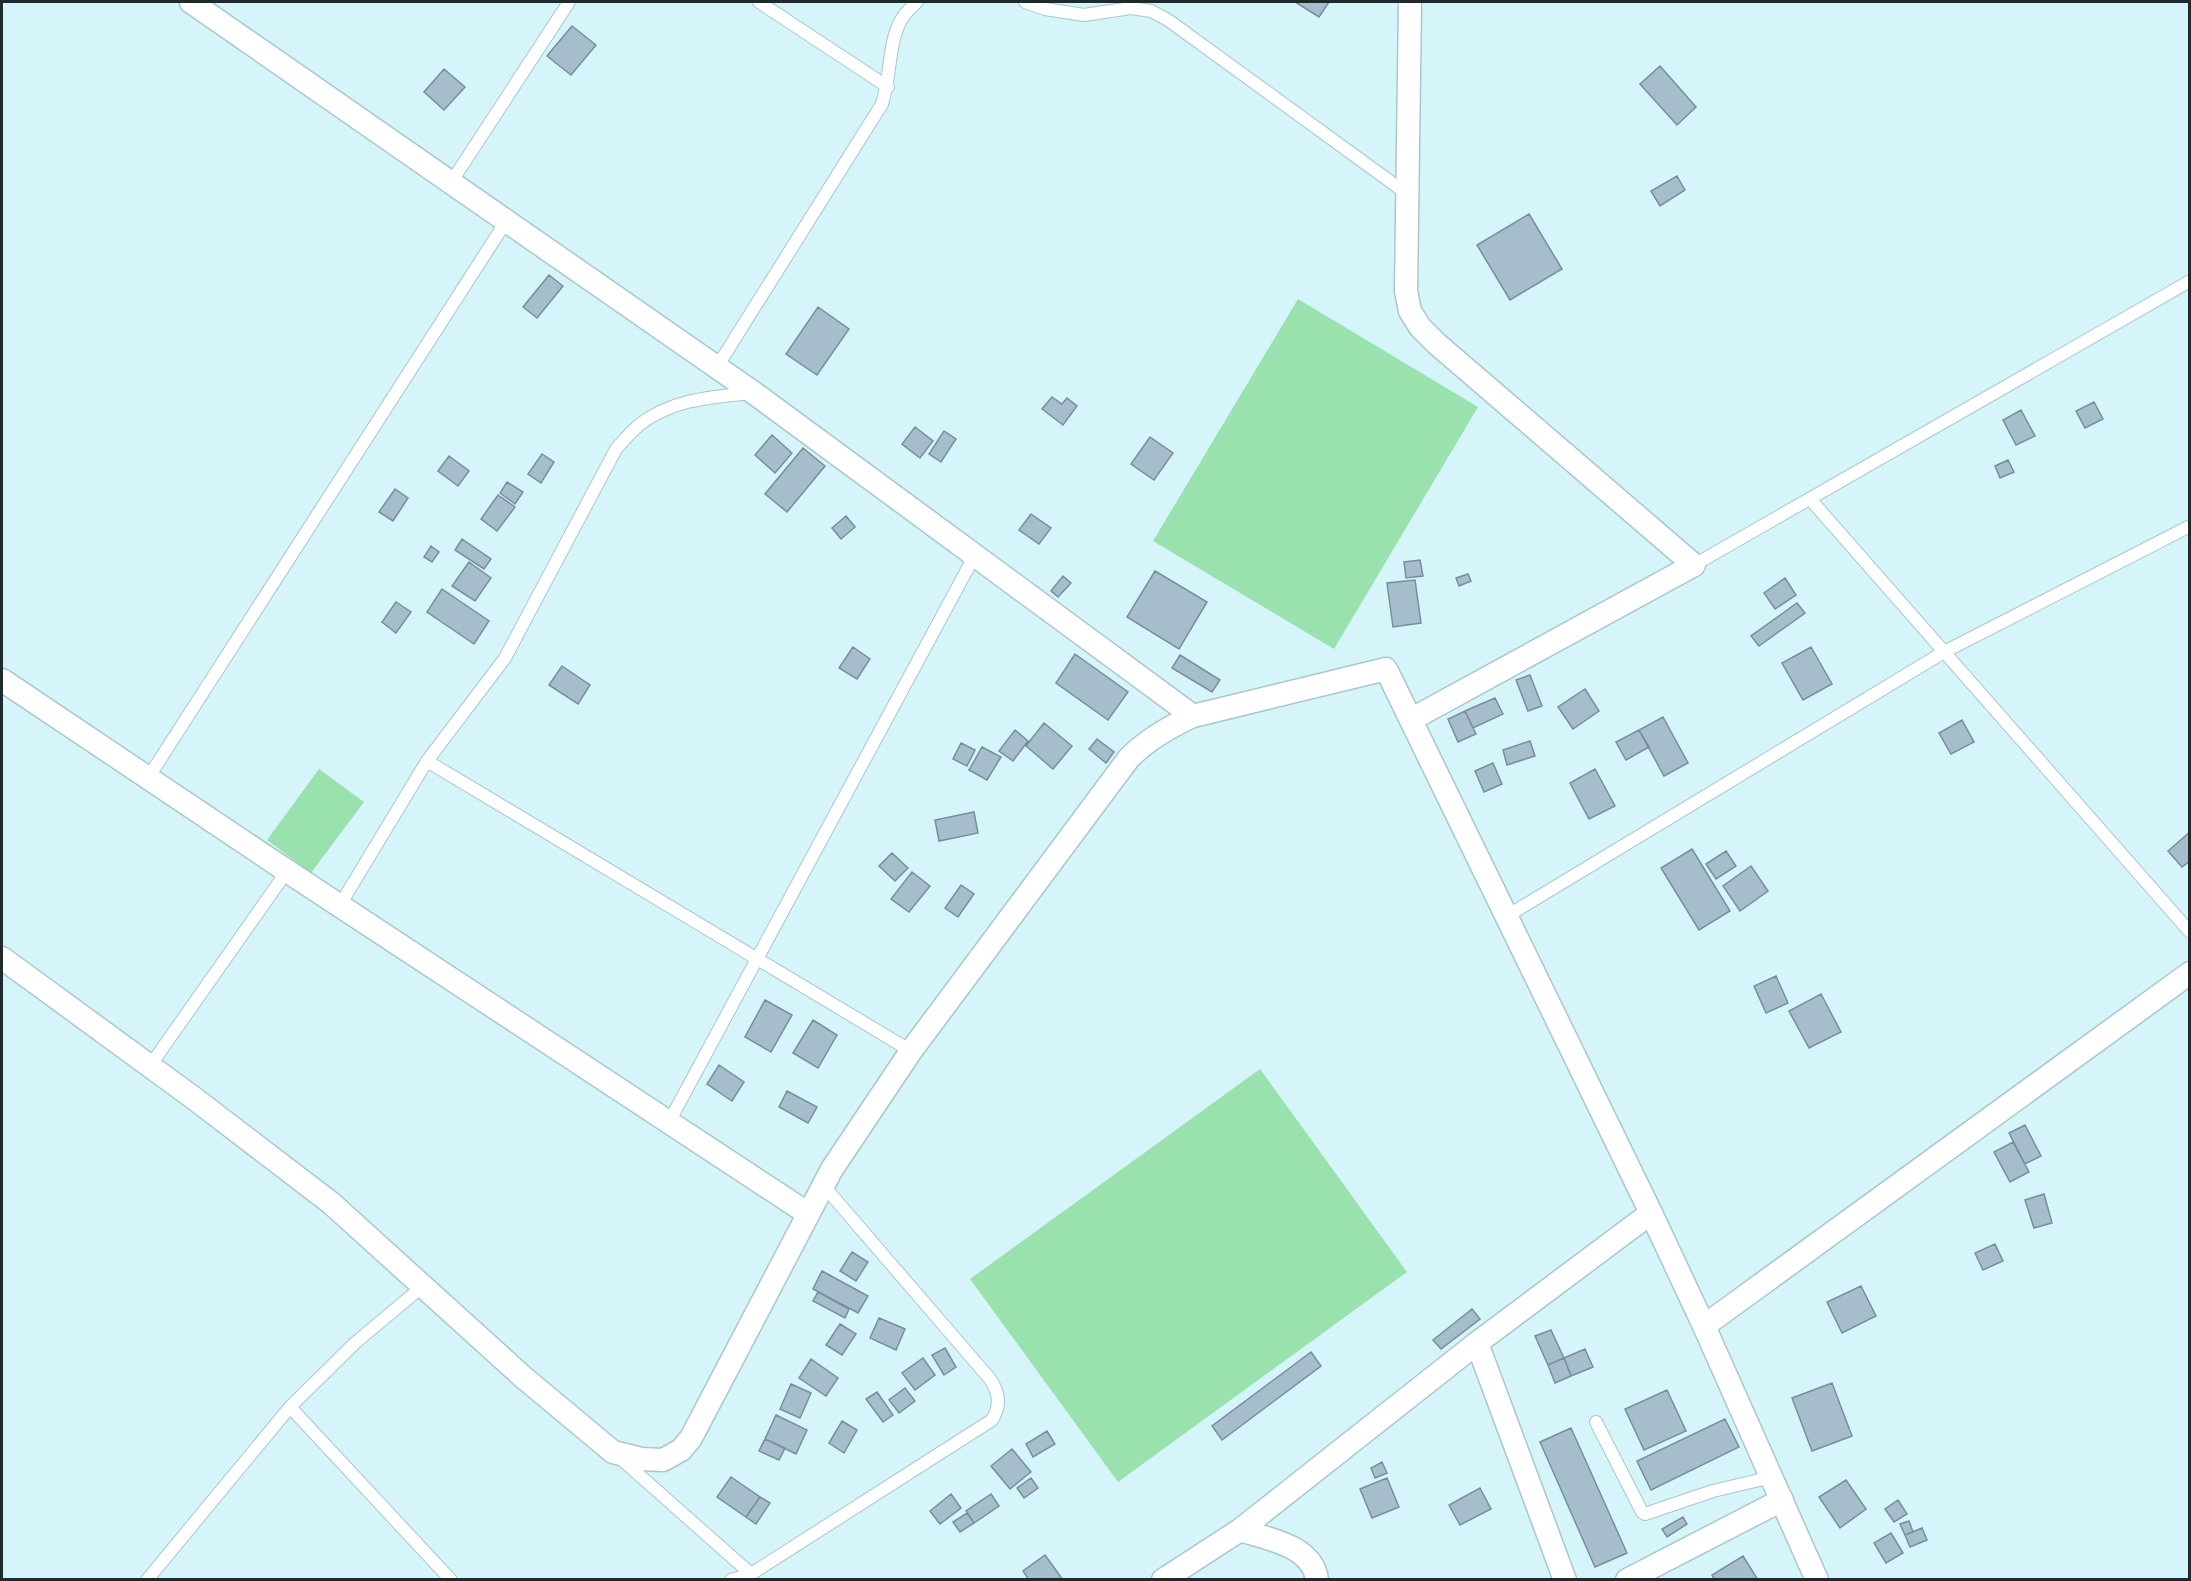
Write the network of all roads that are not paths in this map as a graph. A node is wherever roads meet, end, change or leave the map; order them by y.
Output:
1 (191, 2) edge
2 (569, 2) edge
3 (759, 2) edge
4 (917, 2) edge
5 (1025, 2) edge
6 (1408, 3) edge
7 (888, 87) junction
8 (452, 181) junction
9 (1406, 193) junction
10 (507, 220) junction
11 (2190, 282) edge
12 (717, 367) junction
13 (754, 393) junction
14 (1810, 499) junction
15 (2190, 526) edge
16 (975, 555) junction
17 (1694, 565) junction
18 (1944, 652) junction
19 (2, 680) edge
20 (1193, 716) junction
21 (1412, 719) junction
22 (427, 761) junction
23 (148, 778) junction
24 (287, 871) junction
25 (340, 905) junction
26 (1507, 916) junction
27 (2190, 932) edge
28 (2, 958) edge
29 (757, 958) junction
30 (2190, 973) edge
31 (911, 1051) junction
32 (150, 1066) junction
33 (669, 1122) junction
34 (823, 1185) junction
35 (807, 1213) junction
36 (1651, 1213) junction
37 (423, 1286) junction
38 (1704, 1326) junction
39 (1477, 1343) junction
40 (290, 1407) junction
41 (1596, 1422) dead end
42 (613, 1452) junction
43 (1772, 1477) junction
44 (1782, 1500) junction
45 (1240, 1530) junction
46 (751, 1574) junction
47 (147, 1580) edge
48 (451, 1580) edge
49 (731, 1580) edge
50 (1162, 1580) edge
51 (1317, 1580) edge
52 (1565, 1580) edge
53 (1627, 1580) edge
54 (1816, 1580) edge

1 - 8 street
2 - 8 lane
3 - 7 lane
4 - 7 lane
5 - 9 lane
6 - 9 street
7 - 12 lane
8 - 10 street
9 - 17 street
10 - 12 street
10 - 23 lane
11 - 14 lane
12 - 13 street
13 - 16 street
13 - 22 lane
14 - 17 lane
14 - 18 lane
15 - 18 lane
16 - 20 street
16 - 29 lane
17 - 21 street
18 - 26 lane
18 - 27 lane
19 - 23 street
20 - 21 street
20 - 31 street
21 - 26 street
22 - 25 lane
22 - 29 lane
23 - 24 street
24 - 25 street
24 - 32 lane
25 - 33 street
26 - 36 street
28 - 32 street
29 - 31 lane
29 - 33 lane
30 - 38 street
31 - 34 street
32 - 37 street
33 - 35 street
34 - 35 street
34 - 46 lane
35 - 42 street
36 - 38 street
36 - 39 street
37 - 40 lane
37 - 42 street
38 - 43 street
39 - 45 street
39 - 52 street
40 - 47 lane
40 - 48 lane
41 - 43 lane
42 - 46 lane
43 - 44 street
44 - 53 street
44 - 54 street
45 - 50 street
45 - 51 street
46 - 49 lane

